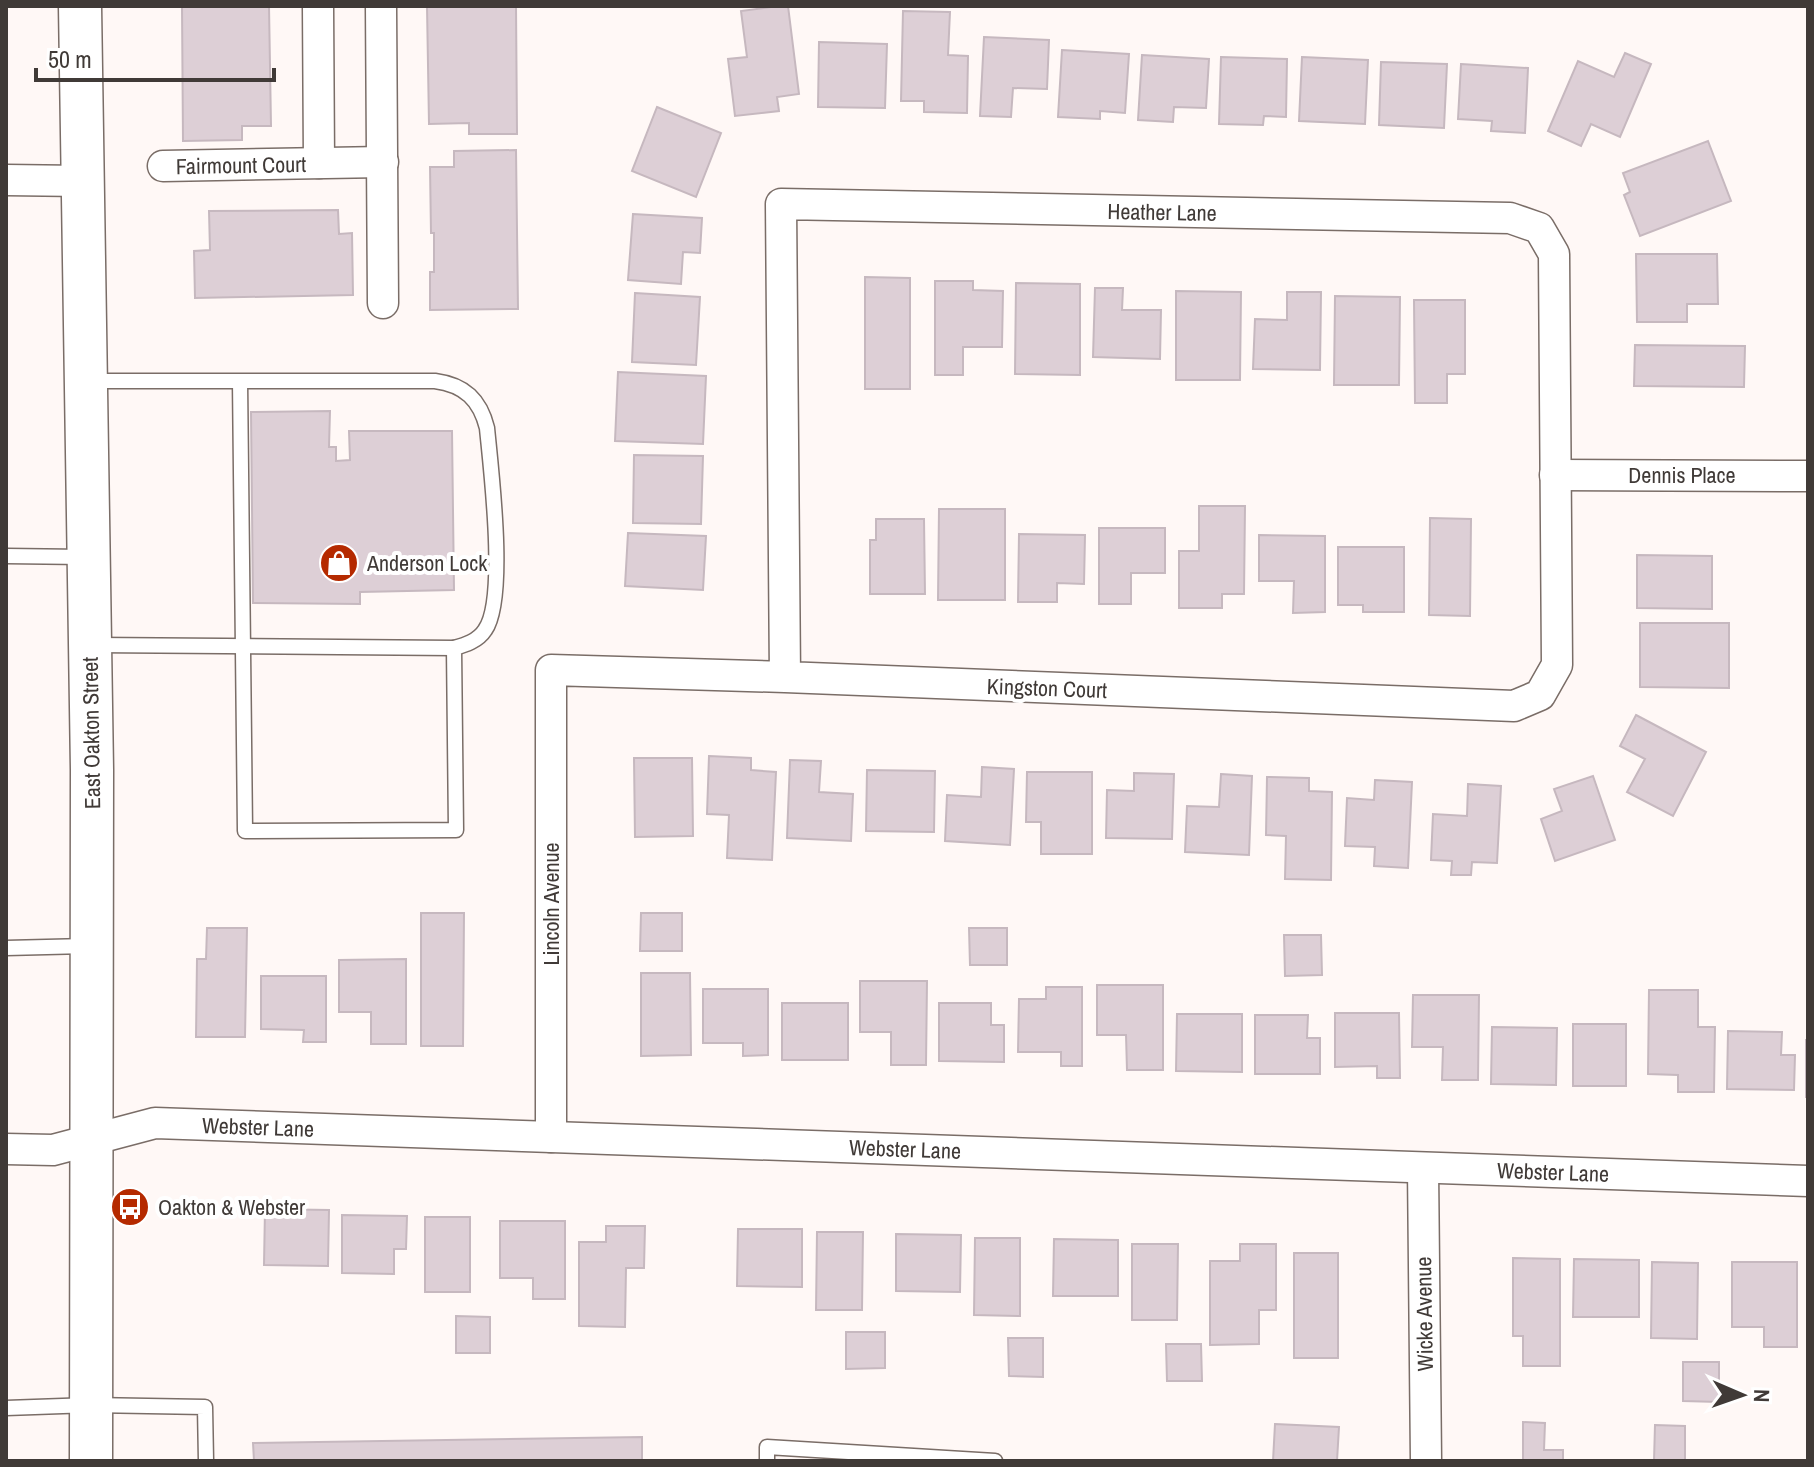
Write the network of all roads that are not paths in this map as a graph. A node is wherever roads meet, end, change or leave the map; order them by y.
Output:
1 (80, 6) edge
2 (318, 6) edge
3 (381, 6) edge
4 (383, 162) junction
5 (319, 163) junction
6 (163, 166) dead end
7 (6, 180) edge
8 (82, 181) junction
9 (383, 303) dead end
10 (86, 381) junction
11 (240, 381) junction
12 (1555, 475) junction
13 (1808, 476) edge
14 (6, 556) edge
15 (88, 557) junction
16 (90, 645) junction
17 (241, 646) junction
18 (454, 648) junction
19 (551, 670) joint
20 (785, 677) junction
21 (1540, 695) joint
22 (92, 945) junction
23 (6, 948) edge
24 (551, 1137) junction
25 (91, 1139) junction
26 (6, 1149) edge
27 (1423, 1168) junction
28 (1808, 1181) edge
29 (91, 1405) junction
30 (6, 1408) edge
31 (855, 1457) edge
32 (951, 1460) edge
33 (91, 1461) edge
34 (206, 1461) edge
35 (767, 1461) edge
36 (995, 1461) edge
37 (1426, 1461) edge

1 - 8 main road, East Oakton Street
2 - 5 street, Fairmount Court
3 - 4 street
4 - 5 street, Fairmount Court
4 - 9 street
5 - 6 street, Fairmount Court
7 - 8 street
8 - 10 main road, East Oakton Street
10 - 11 lane
10 - 15 main road, East Oakton Street
11 - 17 lane
11 - 18 lane
12 - 13 street, Dennis Place
12 - 20 street, Heather Lane
12 - 21 street, Heather Lane
14 - 15 lane
15 - 16 main road, East Oakton Street
16 - 17 lane
16 - 22 main road, East Oakton Street
17 - 18 lane
17 - 18 lane
19 - 20 street, Kingston Court
19 - 24 street, Lincoln Avenue
20 - 21 street, Kingston Court
22 - 23 lane
22 - 25 main road, East Oakton Street
24 - 25 street, Webster Lane
24 - 27 street, Webster Lane
25 - 26 street, Webster Lane
25 - 29 main road, East Oakton Street
27 - 28 street, Webster Lane
27 - 37 street, Wicke Avenue
29 - 30 lane
29 - 33 main road, East Oakton Street
29 - 34 lane
31 - 32 lane
31 - 35 lane
32 - 36 lane

